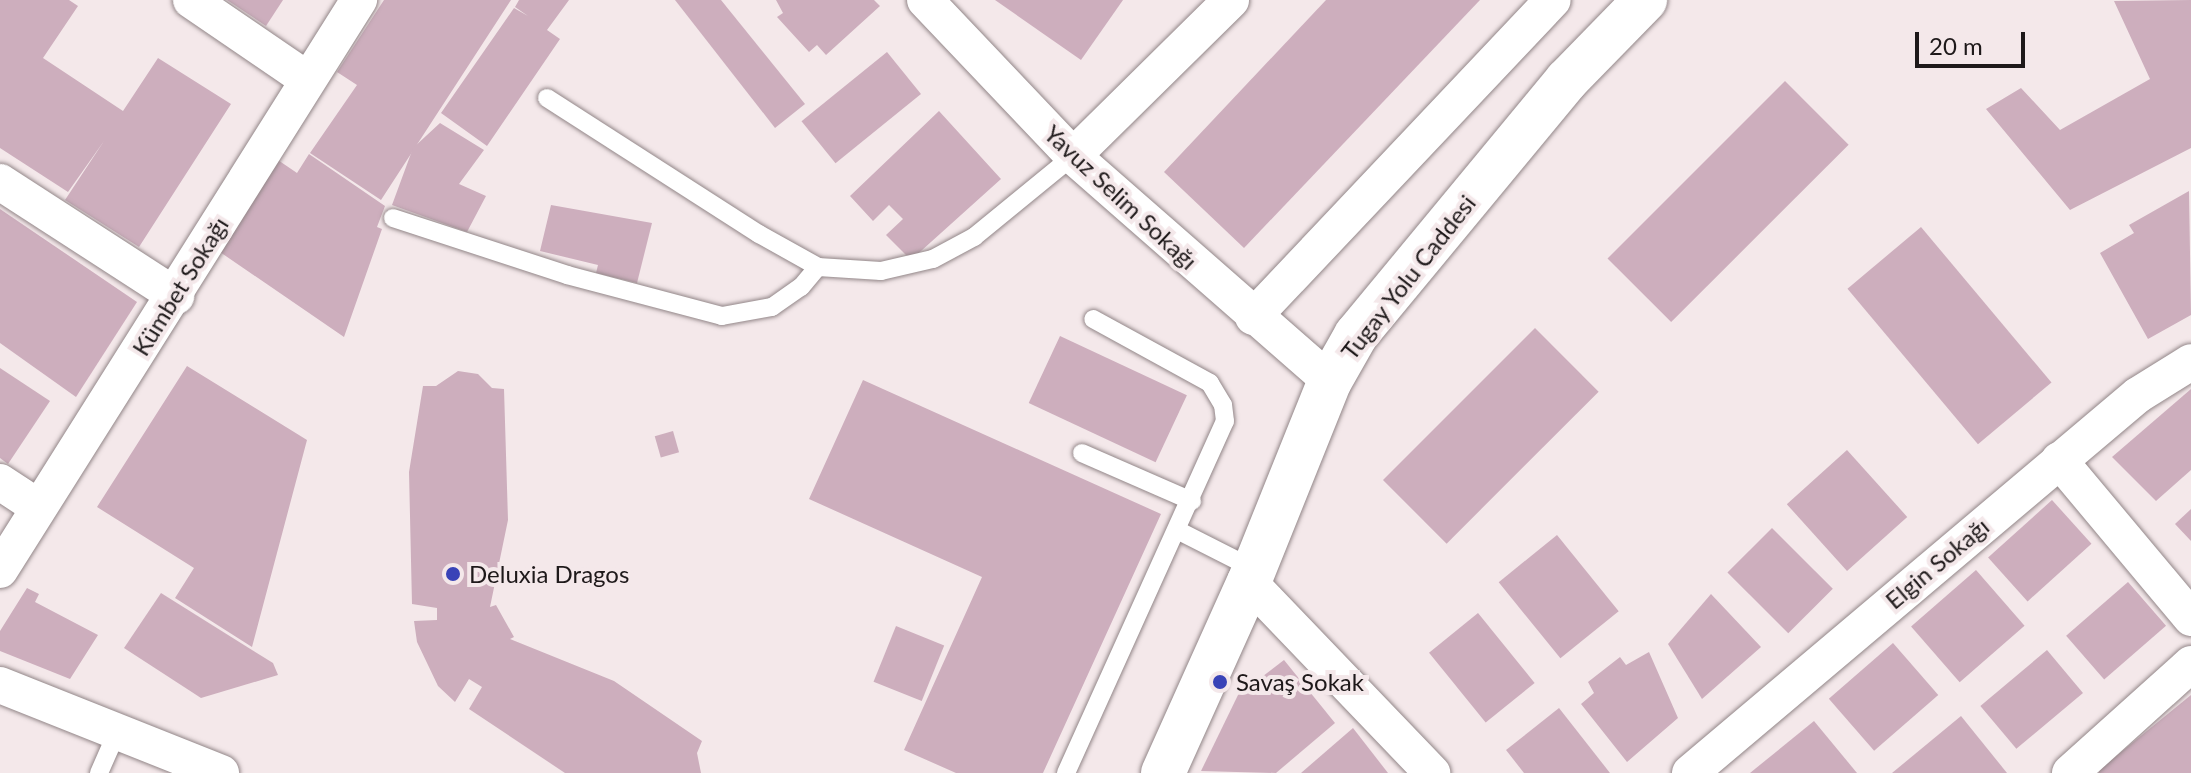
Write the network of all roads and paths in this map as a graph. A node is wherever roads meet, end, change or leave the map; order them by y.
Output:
1 (191, 0) edge
2 (359, 0) edge
3 (925, 0) edge
4 (1231, 0) edge
5 (1553, 0) edge
6 (1645, 0) edge
7 (307, 79) junction
8 (547, 98) dead end
9 (1073, 156) junction
10 (0, 182) edge
11 (393, 218) dead end
12 (818, 267) junction
13 (176, 296) junction
14 (1253, 317) junction
15 (1093, 319) dead end
16 (2191, 362) edge
17 (1330, 381) junction
18 (1082, 453) dead end
19 (2059, 460) junction
20 (0, 482) edge
21 (1192, 501) junction
22 (38, 507) junction
23 (1179, 531) junction
24 (0, 570) edge
25 (1251, 576) junction
26 (2191, 618) edge
27 (2191, 664) edge
28 (0, 685) edge
29 (117, 732) junction
30 (99, 773) edge
31 (221, 773) edge
32 (1066, 773) edge
33 (1163, 773) edge
34 (1432, 773) edge
35 (1690, 773) edge
36 (2070, 773) edge

1 - 7 street
2 - 7 street, Kümbet Sokağı
3 - 9 street, Yavuz Selim Sokağı
4 - 9 street
5 - 14 street
6 - 17 main road, Tugay Yolu Caddesi
7 - 13 street, Kümbet Sokağı
8 - 12 lane
9 - 12 lane
9 - 14 street, Yavuz Selim Sokağı
10 - 13 street
11 - 12 lane
13 - 22 street, Kümbet Sokağı
14 - 17 street, Yavuz Selim Sokağı
15 - 21 lane
16 - 19 street, Elgin Sokağı
17 - 25 main road, Tugay Yolu Caddesi
18 - 21 lane
19 - 26 street
19 - 35 street, Elgin Sokağı
20 - 22 street
21 - 23 lane
22 - 24 street, Kümbet Sokağı
23 - 25 lane
23 - 32 lane
25 - 33 main road, Tugay Yolu Caddesi
25 - 34 street
27 - 36 street
28 - 29 street
29 - 30 lane
29 - 31 street

